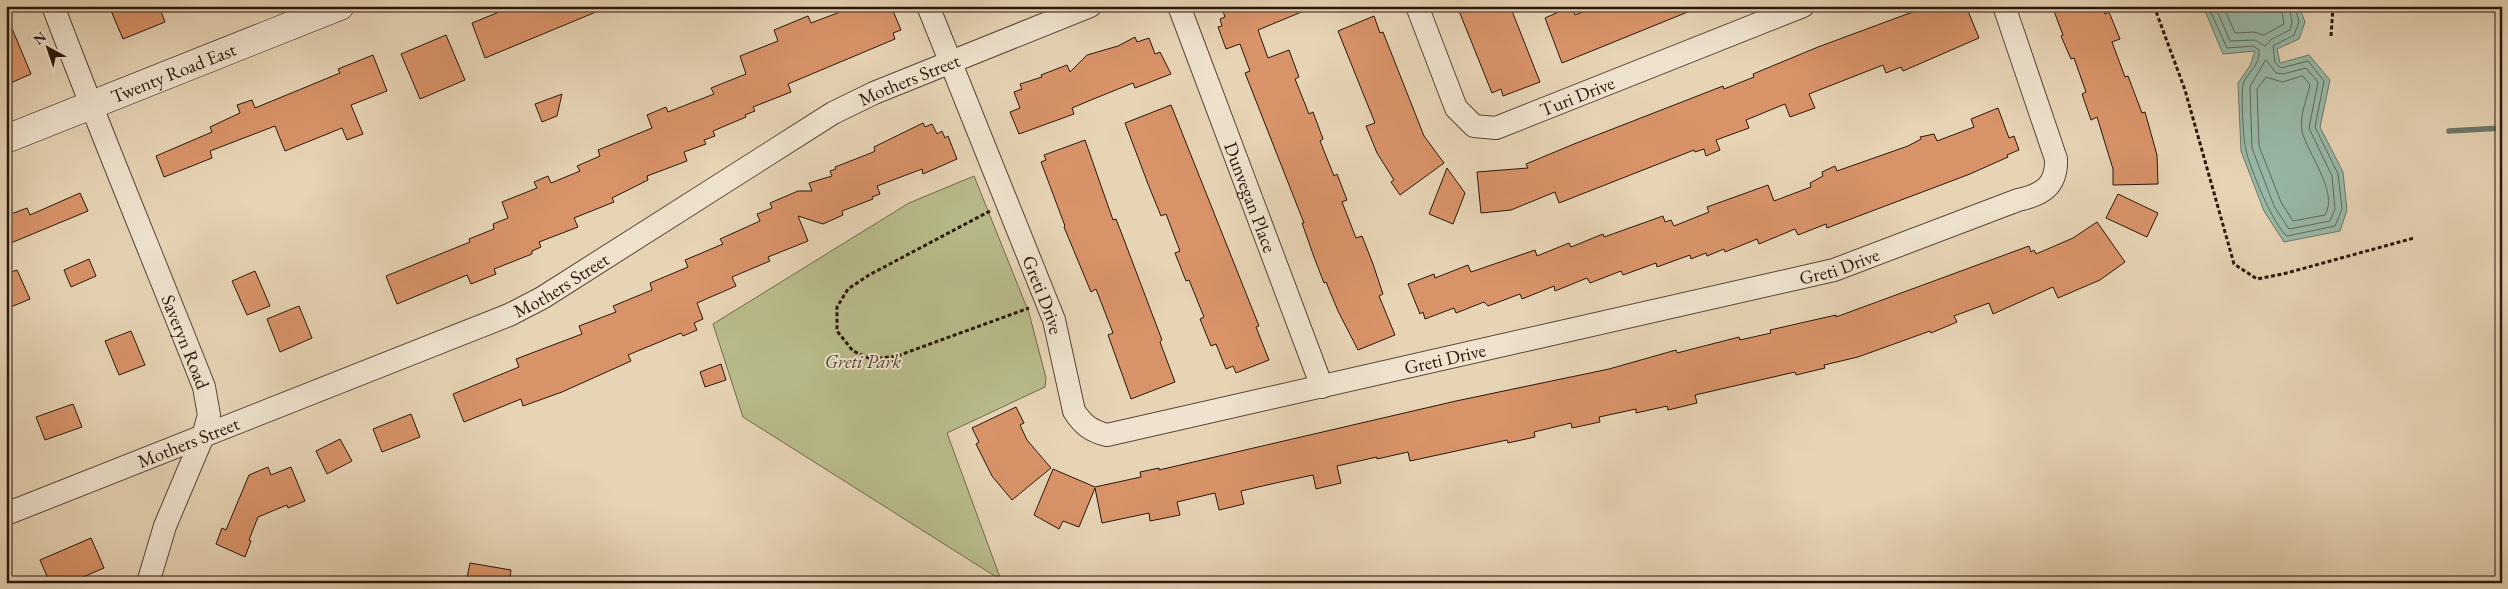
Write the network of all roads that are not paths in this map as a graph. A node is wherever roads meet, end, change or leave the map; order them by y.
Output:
1 (53, 6) edge
2 (340, 6) edge
3 (928, 6) edge
4 (1090, 6) edge
5 (1178, 6) edge
6 (1417, 6) edge
7 (1803, 6) edge
8 (2004, 6) edge
9 (951, 62) junction
10 (90, 105) junction
11 (6, 139) edge
12 (1322, 387) junction
13 (203, 436) junction
14 (6, 514) edge
15 (148, 583) edge

1 - 10 street, Saveryn Road
2 - 10 street, Twenty Road East
3 - 9 street, Greti Drive
4 - 9 street, Mothers Street
5 - 12 street, Dunvegan Place
6 - 7 street, Turi Drive
8 - 12 street, Greti Drive
9 - 12 street, Greti Drive
9 - 13 street, Mothers Street
10 - 11 street, Twenty Road East
10 - 13 street, Saveryn Road
13 - 14 street, Mothers Street
13 - 15 street, Saveryn Road

